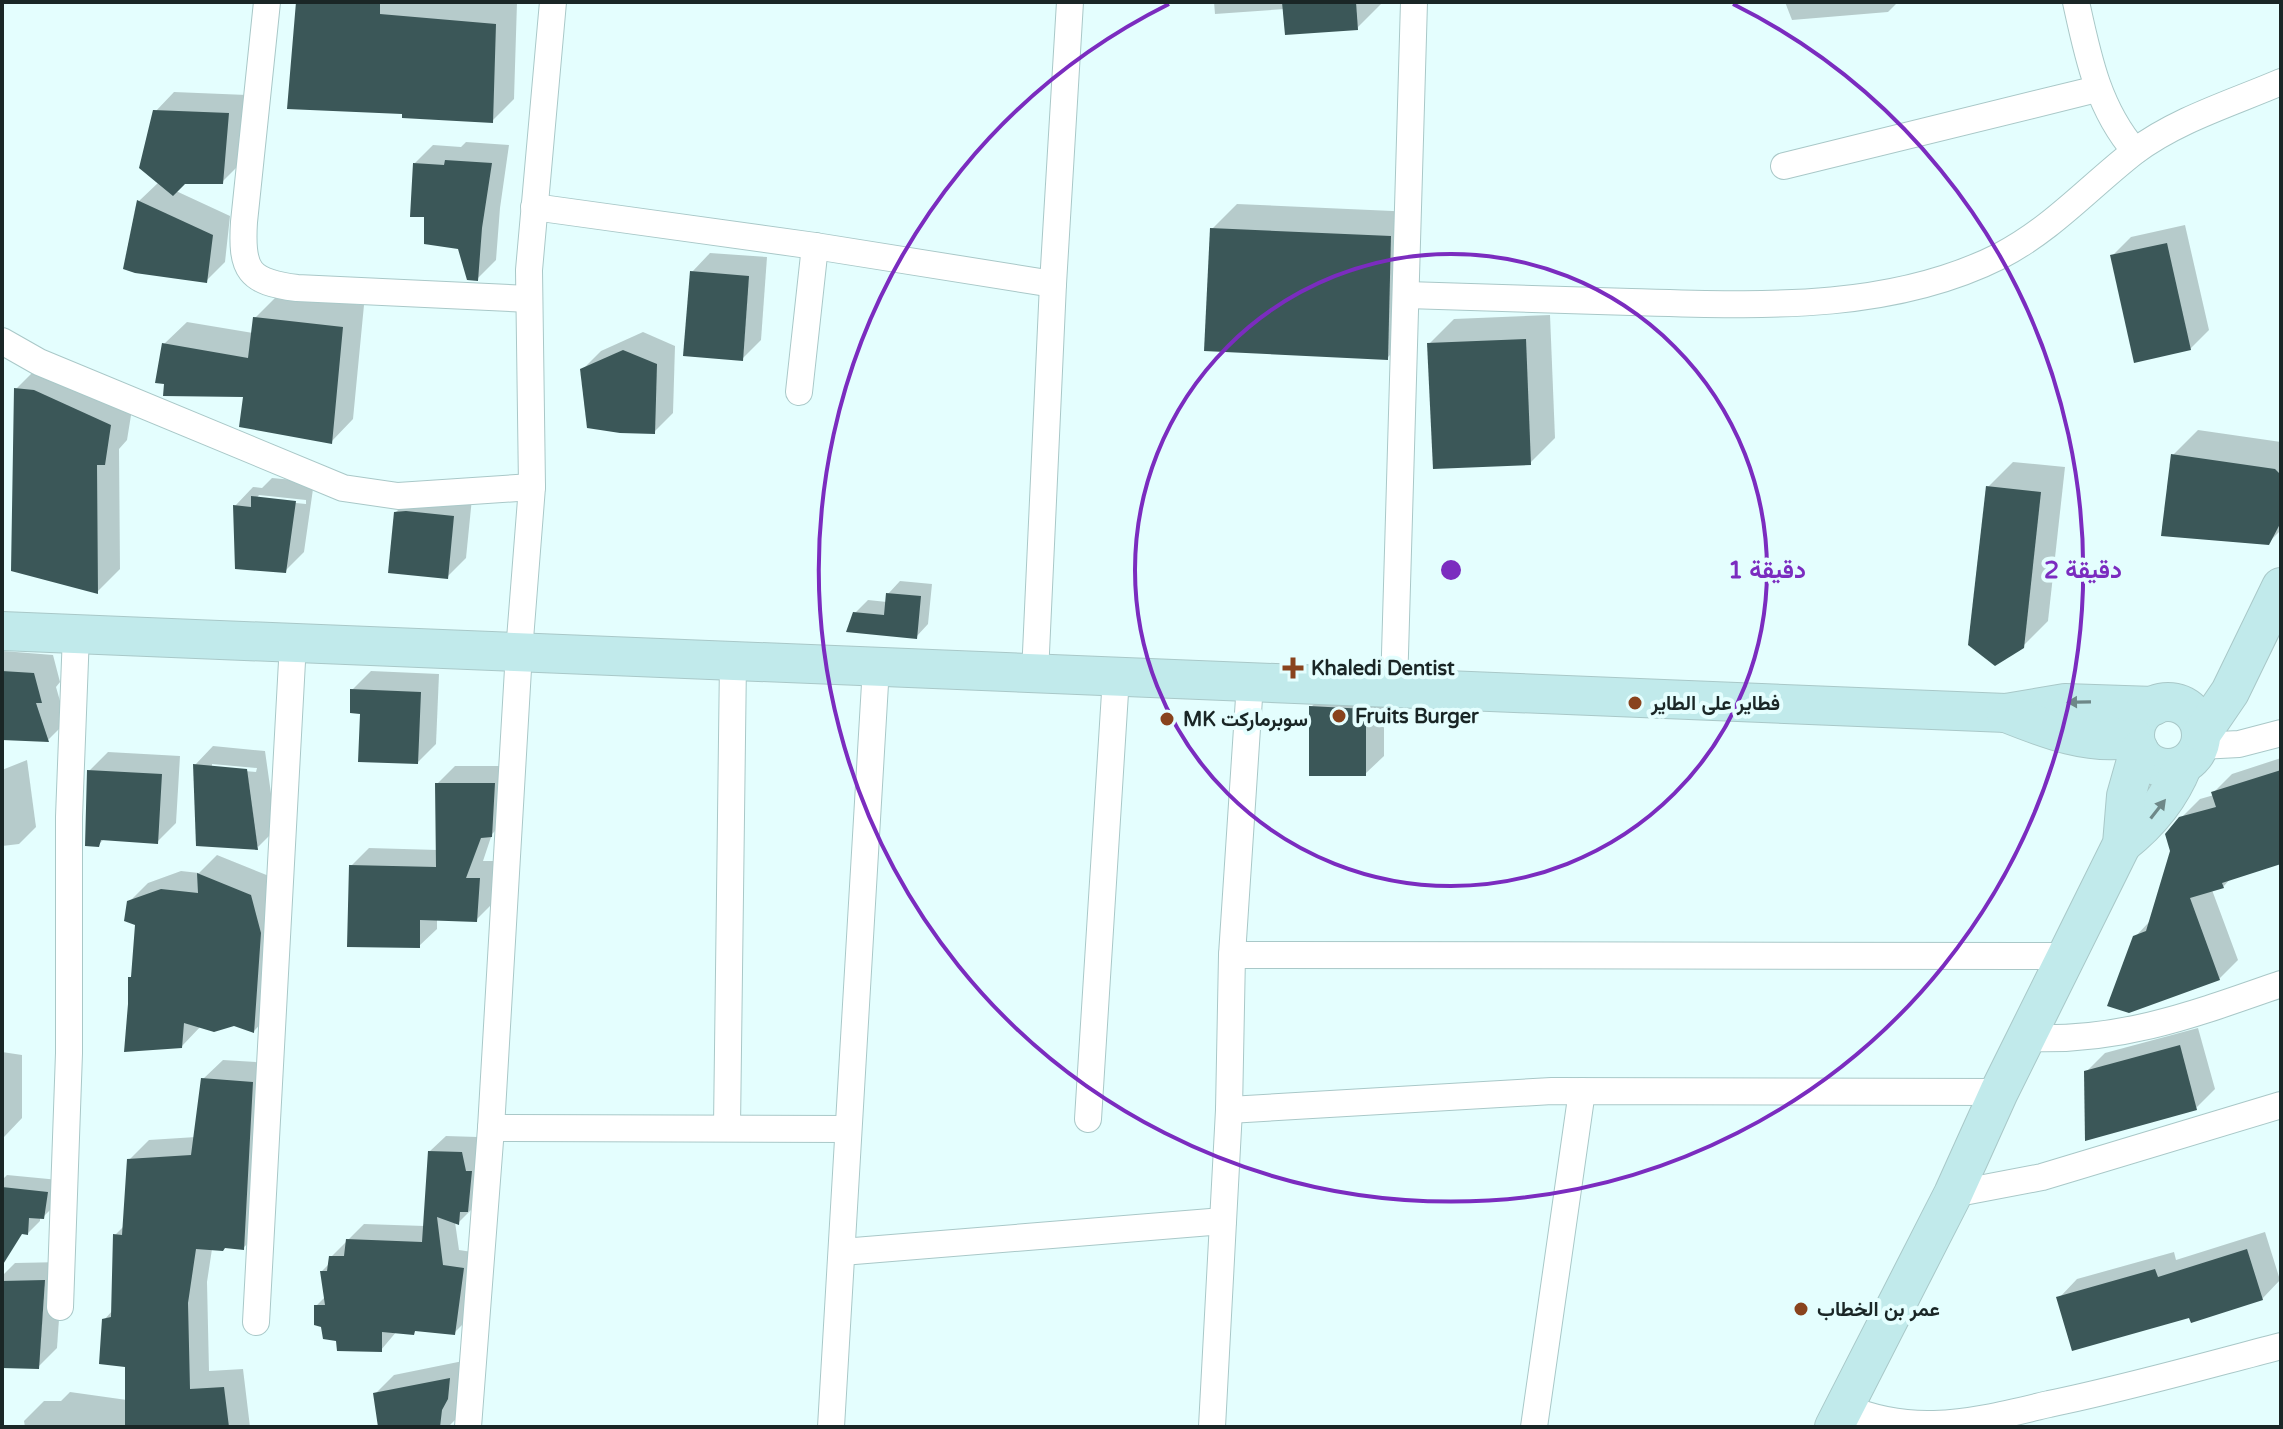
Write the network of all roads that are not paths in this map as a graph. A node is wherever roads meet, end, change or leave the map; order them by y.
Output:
1 (267, 2) edge
2 (553, 2) edge
3 (1070, 2) edge
4 (1414, 2) edge
5 (2076, 2) edge
6 (2281, 82) edge
7 (2097, 89) junction
8 (2135, 151) junction
9 (1784, 166) dead end
10 (534, 207) junction
11 (815, 246) junction
12 (1053, 284) junction
13 (1407, 295) junction
14 (529, 299) junction
15 (2, 341) edge
16 (799, 392) dead end
17 (532, 487) junction
18 (2281, 587) edge
19 (2, 631) edge
20 (76, 634) junction
21 (293, 643) junction
22 (2252, 649) junction
23 (519, 652) junction
24 (733, 661) junction
25 (876, 667) junction
26 (1035, 674) junction
27 (1116, 677) junction
28 (1250, 683) junction
29 (1394, 688) junction
30 (2151, 724) junction
31 (2281, 733) edge
32 (2195, 748) junction
33 (2122, 844) junction
34 (1232, 955) junction
35 (2068, 956) junction
36 (2281, 984) edge
37 (2028, 1038) junction
38 (1582, 1091) junction
39 (1999, 1092) junction
40 (2281, 1105) edge
41 (1229, 1110) junction
42 (1088, 1119) dead end
43 (727, 1127) junction
44 (491, 1128) junction
45 (848, 1129) junction
46 (1953, 1194) junction
47 (1223, 1221) junction
48 (842, 1252) junction
49 (60, 1307) dead end
50 (256, 1322) dead end
51 (2281, 1346) edge
52 (1839, 1417) edge
53 (2034, 1418) edge
54 (468, 1427) edge
55 (831, 1427) edge
56 (1212, 1427) edge
57 (1534, 1427) edge

1 - 14 street
2 - 10 street
3 - 12 street
4 - 13 street
5 - 7 street
6 - 8 street
7 - 8 street
7 - 9 street
8 - 13 street
10 - 11 street
10 - 14 street
11 - 12 street
11 - 16 street
12 - 26 street
13 - 29 street
14 - 17 street
15 - 17 street
17 - 23 street
18 - 22 street
19 - 20 street
20 - 21 street
20 - 49 street
21 - 23 street
21 - 50 street
22 - 30 street
22 - 32 street
23 - 24 street
23 - 44 street
24 - 25 street
24 - 43 street
25 - 26 street
25 - 45 street
26 - 27 street
27 - 28 street
27 - 42 street
28 - 29 street
28 - 34 street
29 - 30 street
30 - 32 street
30 - 32 street
30 - 33 street
31 - 32 street
33 -> 32 street
33 - 35 street
34 - 35 street
34 - 41 street
35 - 37 street
36 - 37 street
37 - 39 street
38 - 39 street
38 - 41 street
38 - 57 street
39 - 46 street
40 - 46 street
41 - 47 street
43 - 44 street
43 - 45 street
44 - 54 street
45 - 48 street
46 - 52 street
47 - 48 street
47 - 56 street
48 - 55 street
51 - 53 street
52 - 53 street

